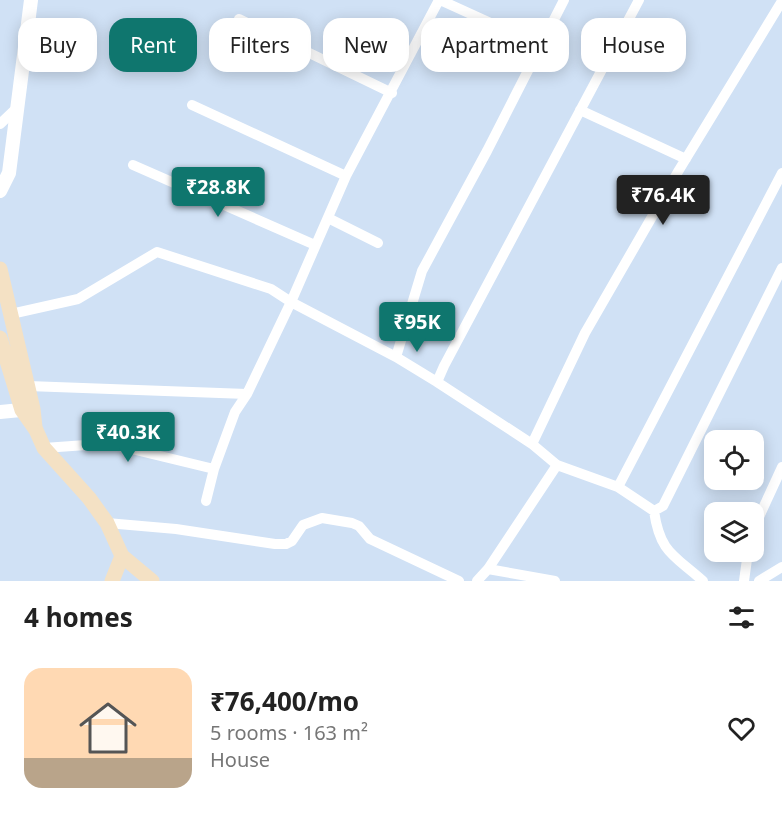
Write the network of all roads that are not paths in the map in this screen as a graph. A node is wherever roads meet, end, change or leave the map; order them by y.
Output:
1 (31, 0) edge
2 (440, 0) edge
3 (564, 0) edge
4 (639, 0) edge
5 (782, 1) edge
6 (480, 18) edge
7 (311, 54) edge
8 (392, 93) junction
9 (192, 105) dead end
10 (19, 106) junction
11 (580, 110) junction
12 (0, 124) edge
13 (686, 159) junction
14 (133, 165) dead end
15 (782, 173) edge
16 (346, 176) junction
17 (0, 190) edge
18 (328, 218) junction
19 (378, 243) dead end
20 (315, 245) junction
21 (782, 268) edge
22 (0, 269) edge
23 (291, 302) junction
24 (11, 314) junction
25 (0, 338) edge
26 (396, 357) junction
27 (437, 382) junction
28 (28, 386) junction
29 (247, 394) junction
30 (27, 410) junction
31 (0, 412) edge
32 (532, 444) junction
33 (44, 448) junction
34 (557, 465) junction
35 (782, 467) edge
36 (214, 469) junction
37 (618, 487) junction
38 (207, 501) dead end
39 (764, 506) edge
40 (654, 511) junction
41 (107, 523) junction
42 (122, 556) junction
43 (747, 562) edge
44 (782, 567) edge
45 (488, 569) junction
46 (765, 579) edge
47 (112, 581) edge
48 (152, 581) edge
49 (459, 581) edge
50 (477, 581) edge
51 (555, 581) edge
52 (703, 581) edge
53 (744, 581) edge

1 - 10 street
2 - 6 street
2 - 8 street
3 - 26 street
4 - 11 street
5 - 13 street
7 - 8 street
8 - 16 street
9 - 16 street
10 - 12 street
10 - 17 street
11 - 13 street
11 - 27 street
13 - 32 street
14 - 20 street
15 - 37 street
16 - 18 street
18 - 19 street
18 - 20 street
20 - 23 street
21 - 40 street
22 - 24 main road
23 - 24 street
23 - 26 street
23 - 29 street
24 - 28 main road
25 - 30 main road
26 - 27 street
27 - 32 street
28 - 29 street
28 - 30 main road
29 - 36 street
30 - 31 street
30 - 33 main road
32 - 34 street
33 - 36 street
33 - 41 main road
34 - 37 street
34 - 45 street
35 - 39 street
36 - 38 street
37 - 40 street
40 - 52 street
41 - 42 main road
41 - 49 street
42 - 47 main road
42 - 48 main road
43 - 53 street
44 - 46 street
45 - 50 street
45 - 51 street

